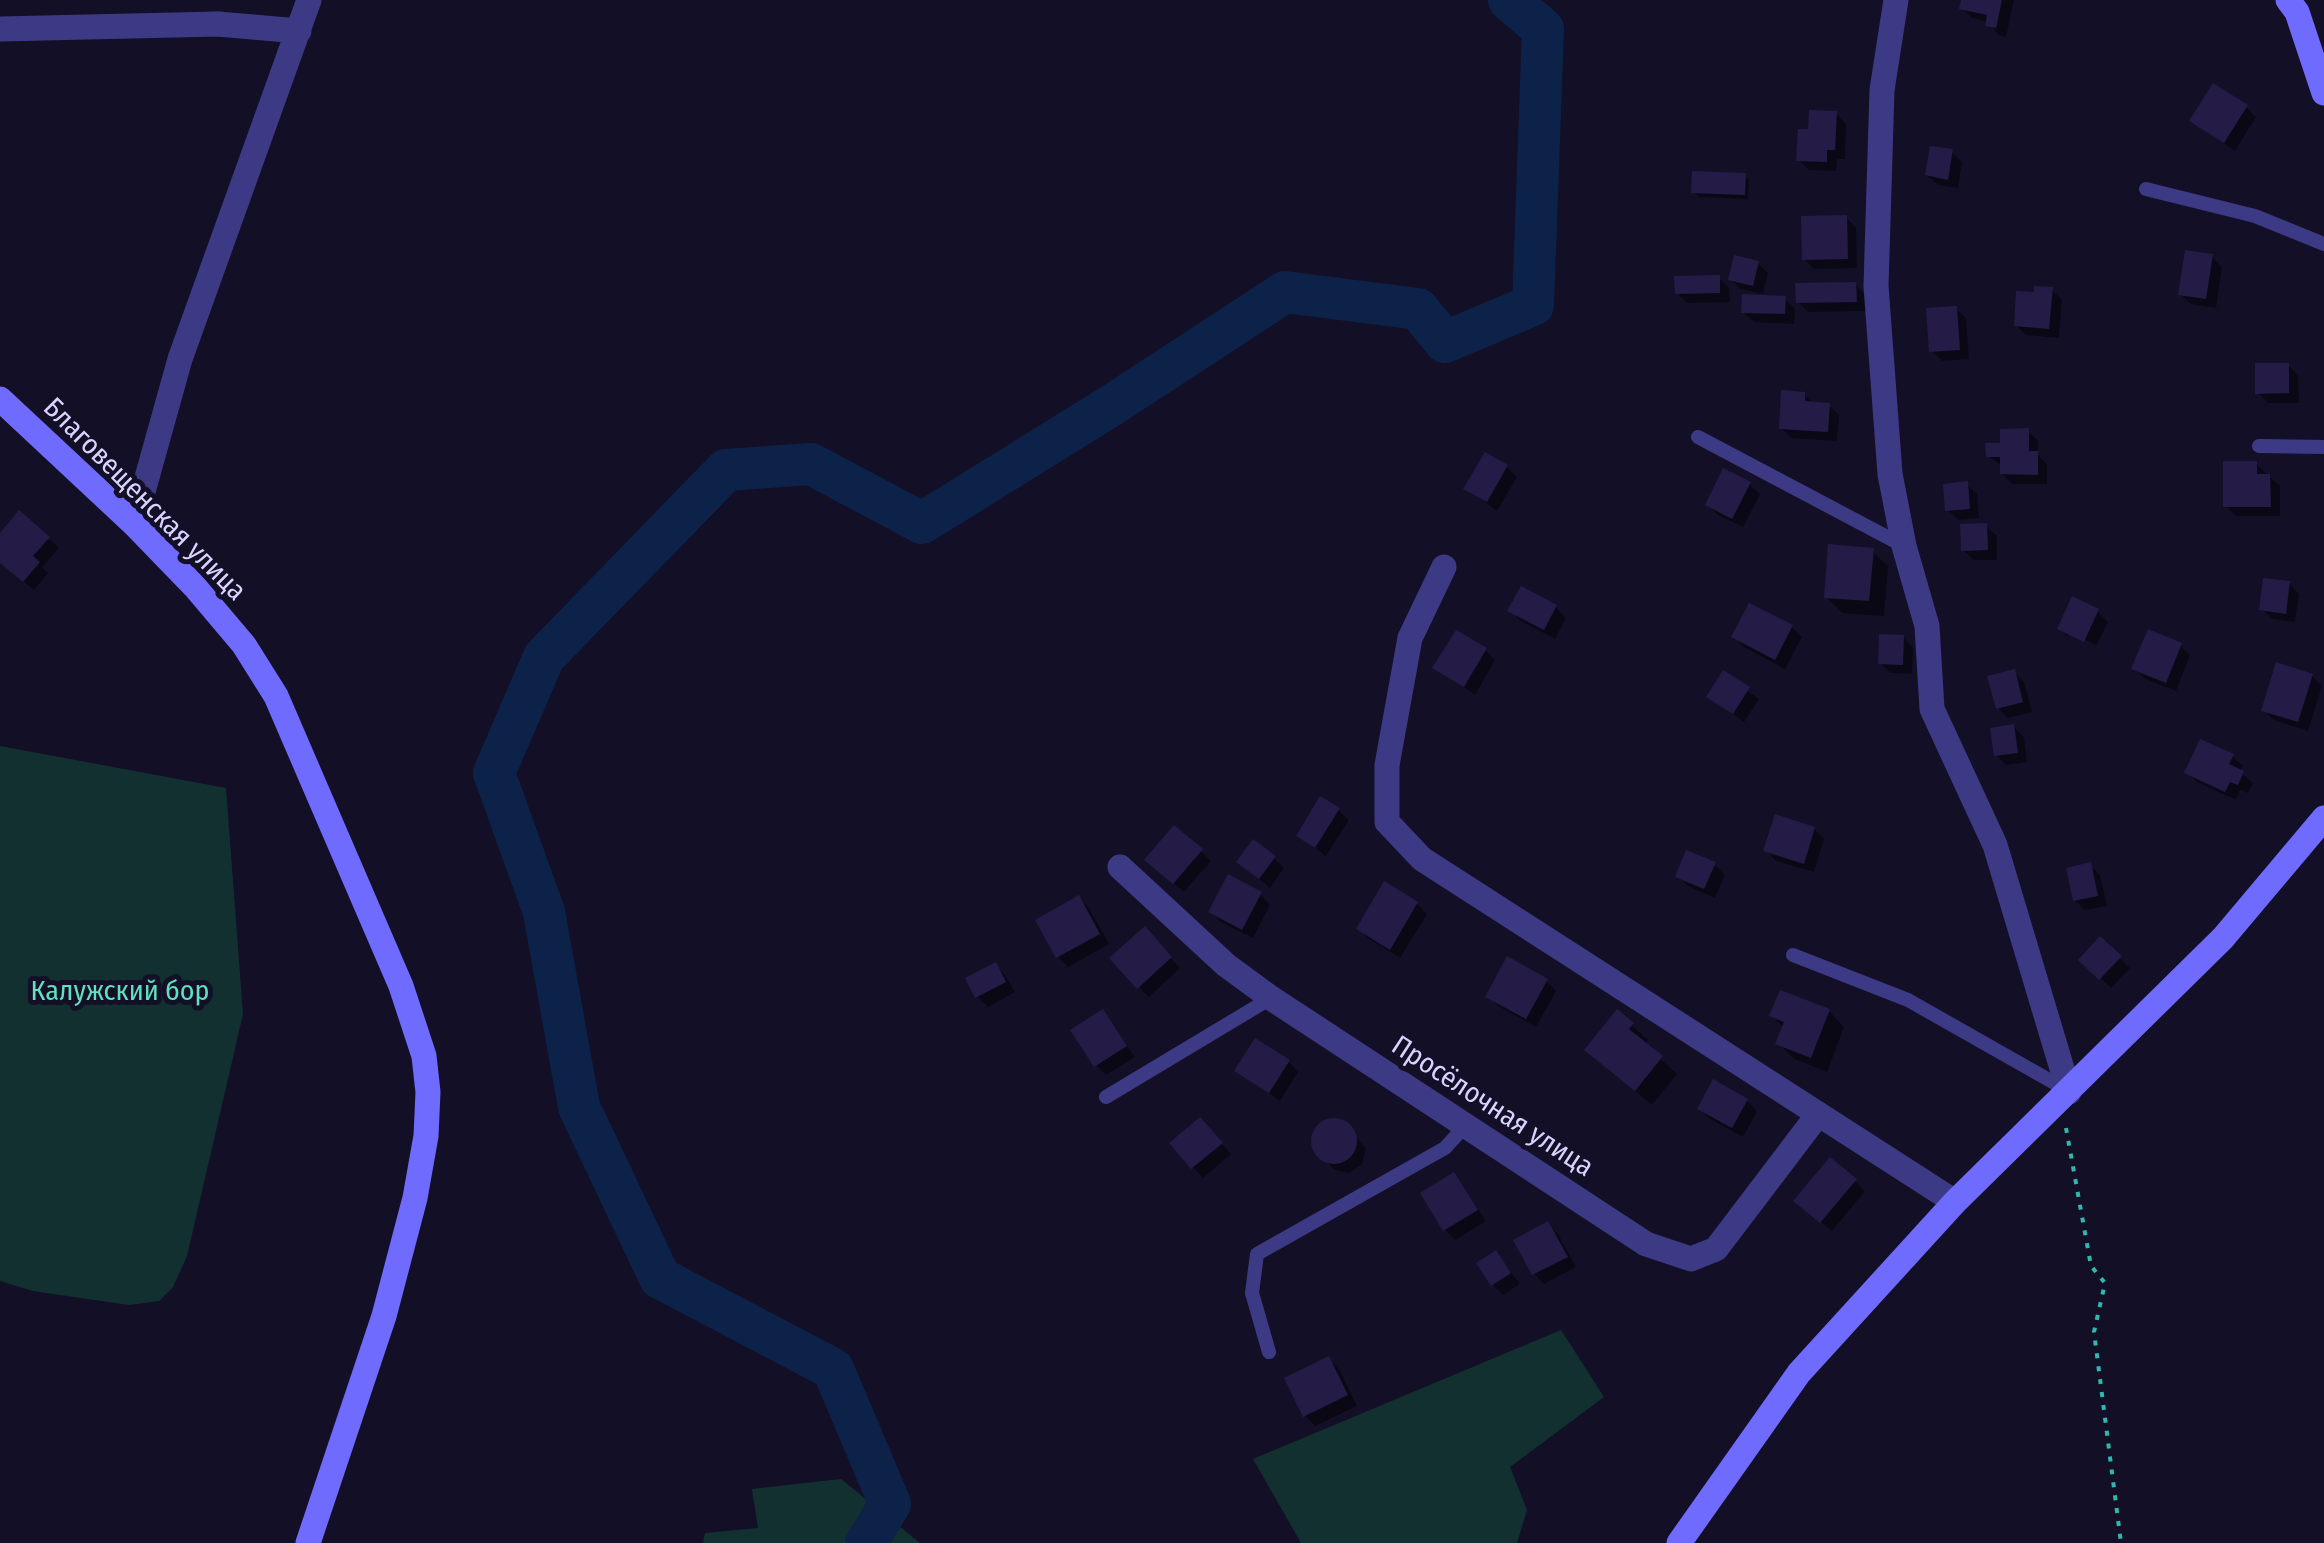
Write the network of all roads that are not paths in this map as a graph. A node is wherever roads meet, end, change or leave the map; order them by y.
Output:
1 (309, 0) edge
2 (1896, 0) edge
3 (2288, 0) edge
4 (0, 29) edge
5 (299, 31) junction
6 (2324, 93) edge
7 (2146, 189) dead end
8 (2324, 244) edge
9 (0, 399) edge
10 (1698, 437) dead end
11 (2259, 446) dead end
12 (2324, 448) edge
13 (134, 524) junction
14 (1904, 546) junction
15 (1444, 567) dead end
16 (2324, 818) edge
17 (1120, 867) dead end
18 (1793, 955) dead end
19 (1271, 998) junction
20 (2068, 1092) junction
21 (1106, 1097) dead end
22 (1817, 1116) junction
23 (1465, 1126) junction
24 (1954, 1202) junction
25 (1269, 1352) dead end
26 (308, 1543) edge
27 (1678, 1543) edge

1 - 5 street
2 - 14 street
3 - 6 street
4 - 5 street
5 - 13 street
7 - 8 lane
9 - 13 street, Благовещенская улица
10 - 14 lane
11 - 12 lane
13 - 26 street, Благовещенская улица
14 - 20 street
15 - 22 street
16 - 20 street
17 - 19 street, Просёлочная улица
18 - 20 lane
19 - 21 lane
19 - 23 street, Просёлочная улица
20 - 24 street
22 - 23 street, Просёлочная улица
22 - 24 street
23 - 25 lane
24 - 27 street

